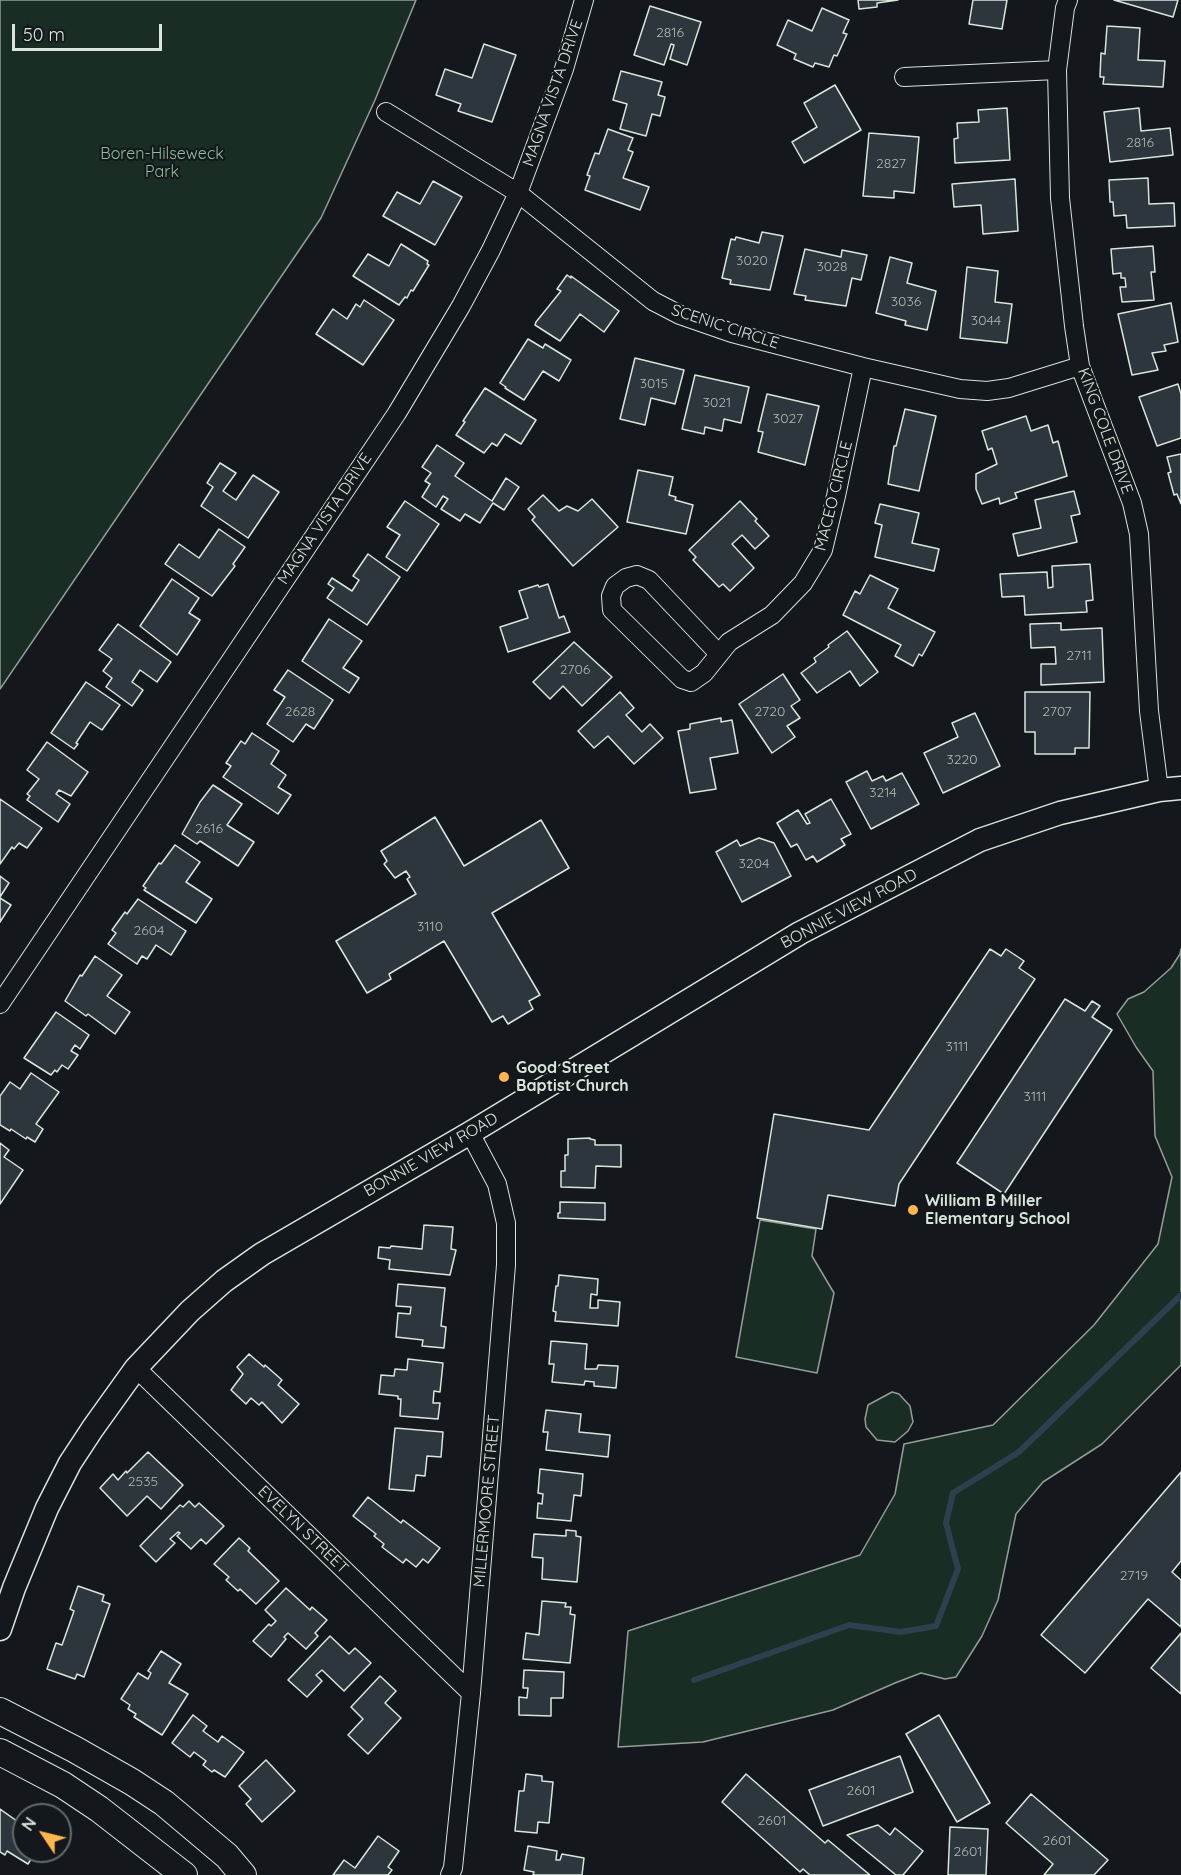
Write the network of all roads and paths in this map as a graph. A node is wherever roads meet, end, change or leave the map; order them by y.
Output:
1 (584, 0) edge
2 (1068, 0) edge
3 (1057, 70) junction
4 (904, 77) dead end
5 (386, 112) dead end
6 (518, 193) junction
7 (1080, 366) junction
8 (863, 367) junction
9 (720, 654) junction
10 (1181, 788) edge
11 (1158, 790) junction
12 (0, 1004) edge
13 (470, 1133) junction
14 (136, 1368) junction
15 (0, 1629) edge
16 (471, 1693) junction
17 (0, 1712) edge
18 (0, 1752) edge
19 (184, 1875) edge
20 (243, 1875) edge
21 (450, 1875) edge

1 - 6 street, MAGNA VISTA DRIVE
2 - 3 street, KING COLE DRIVE
3 - 4 street
3 - 7 street, KING COLE DRIVE
5 - 6 street, SCENIC CIRCLE
6 - 8 street, SCENIC CIRCLE
6 - 12 street, MAGNA VISTA DRIVE
7 - 8 street, SCENIC CIRCLE
7 - 11 street, KING COLE DRIVE
8 - 9 street, MACEO CIRCLE
9 - 9 street, MACEO CIRCLE
10 - 11 street, BONNIE VIEW ROAD
11 - 13 street, BONNIE VIEW ROAD
13 - 14 street, BONNIE VIEW ROAD
13 - 16 street, MILLERMOORE STREET
14 - 15 street, BONNIE VIEW ROAD
14 - 16 street, EVELYN STREET
16 - 21 street, MILLERMOORE STREET
17 - 20 main road
18 - 19 main road

